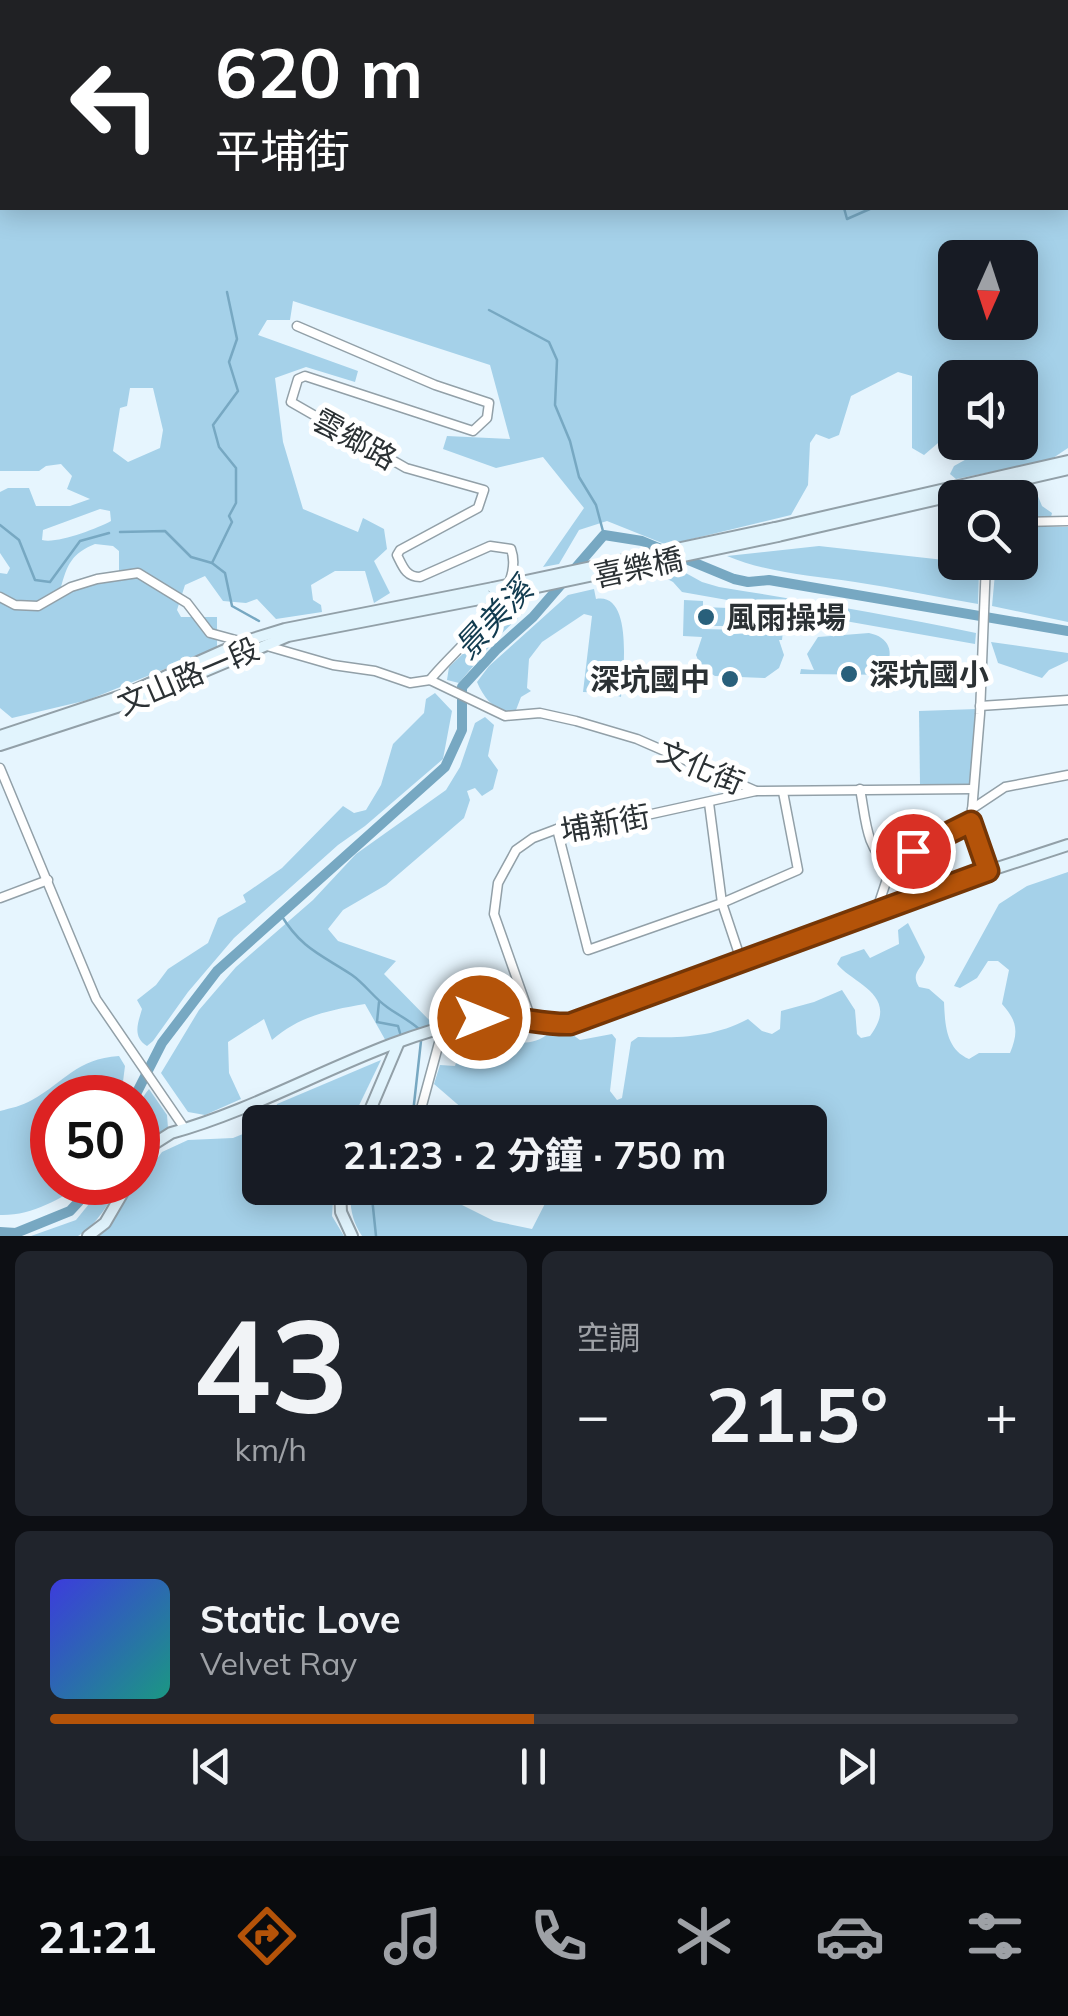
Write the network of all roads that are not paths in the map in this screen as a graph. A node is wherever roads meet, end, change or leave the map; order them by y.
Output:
1 (296, 326) dead end
2 (1068, 461) edge
3 (1068, 469) edge
4 (1010, 480) edge
5 (1021, 480) edge
6 (938, 498) edge
7 (1068, 521) edge
8 (1038, 522) edge
9 (985, 580) edge
10 (0, 597) edge
11 (378, 613) junction
12 (243, 642) junction
13 (261, 645) junction
14 (432, 681) junction
15 (1068, 700) edge
16 (980, 706) junction
17 (0, 736) edge
18 (0, 745) edge
19 (0, 768) edge
20 (1068, 775) edge
21 (974, 789) junction
22 (860, 790) junction
23 (756, 791) junction
24 (783, 792) junction
25 (709, 803) junction
26 (972, 810) junction
27 (971, 822) junction
28 (556, 829) junction
29 (1068, 845) edge
30 (891, 867) junction
31 (988, 871) junction
32 (48, 880) junction
33 (0, 898) edge
34 (722, 903) junction
35 (876, 912) junction
36 (742, 963) junction
37 (531, 1019) junction
38 (443, 1028) junction
39 (398, 1044) junction
40 (371, 1105) edge
41 (422, 1105) edge
42 (184, 1129) junction
43 (160, 1140) edge
44 (115, 1205) edge
45 (341, 1205) edge
46 (88, 1236) edge
47 (352, 1236) edge

1 - 14 street, 雲鄉路
2 - 4 main road
3 - 5 main road
6 - 11 main road, 喜樂橋, bridge
7 - 8 street
9 - 16 street
10 - 12 street
11 - 12 main road, 文山路一段
11 - 13 main road, 文山路一段
12 - 13 street
12 - 17 main road, 文山路一段
13 - 14 street
13 - 18 main road, 文山路一段
14 - 23 street, 文化街
15 - 16 street
16 - 21 street
19 - 32 street
20 - 26 street
21 - 22 street, 文化街
21 - 26 street
22 - 24 street, 文化街
22 - 30 street
23 - 24 street, 文化街
23 - 25 street, 埔新街
24 - 34 street
25 - 28 street, 埔新街
25 - 34 street
26 - 27 street
27 - 30 street
27 - 31 street
28 - 34 street
28 - 37 street, 埔新街
29 - 31 main road
30 - 35 street
31 - 35 main road
32 - 33 street
32 - 42 street
34 - 36 street
35 - 36 main road
36 - 37 main road
37 - 38 main road
38 - 39 main road
38 - 41 street
39 - 40 main road
39 - 42 main road
42 - 43 main road
44 - 46 main road
45 - 47 main road

